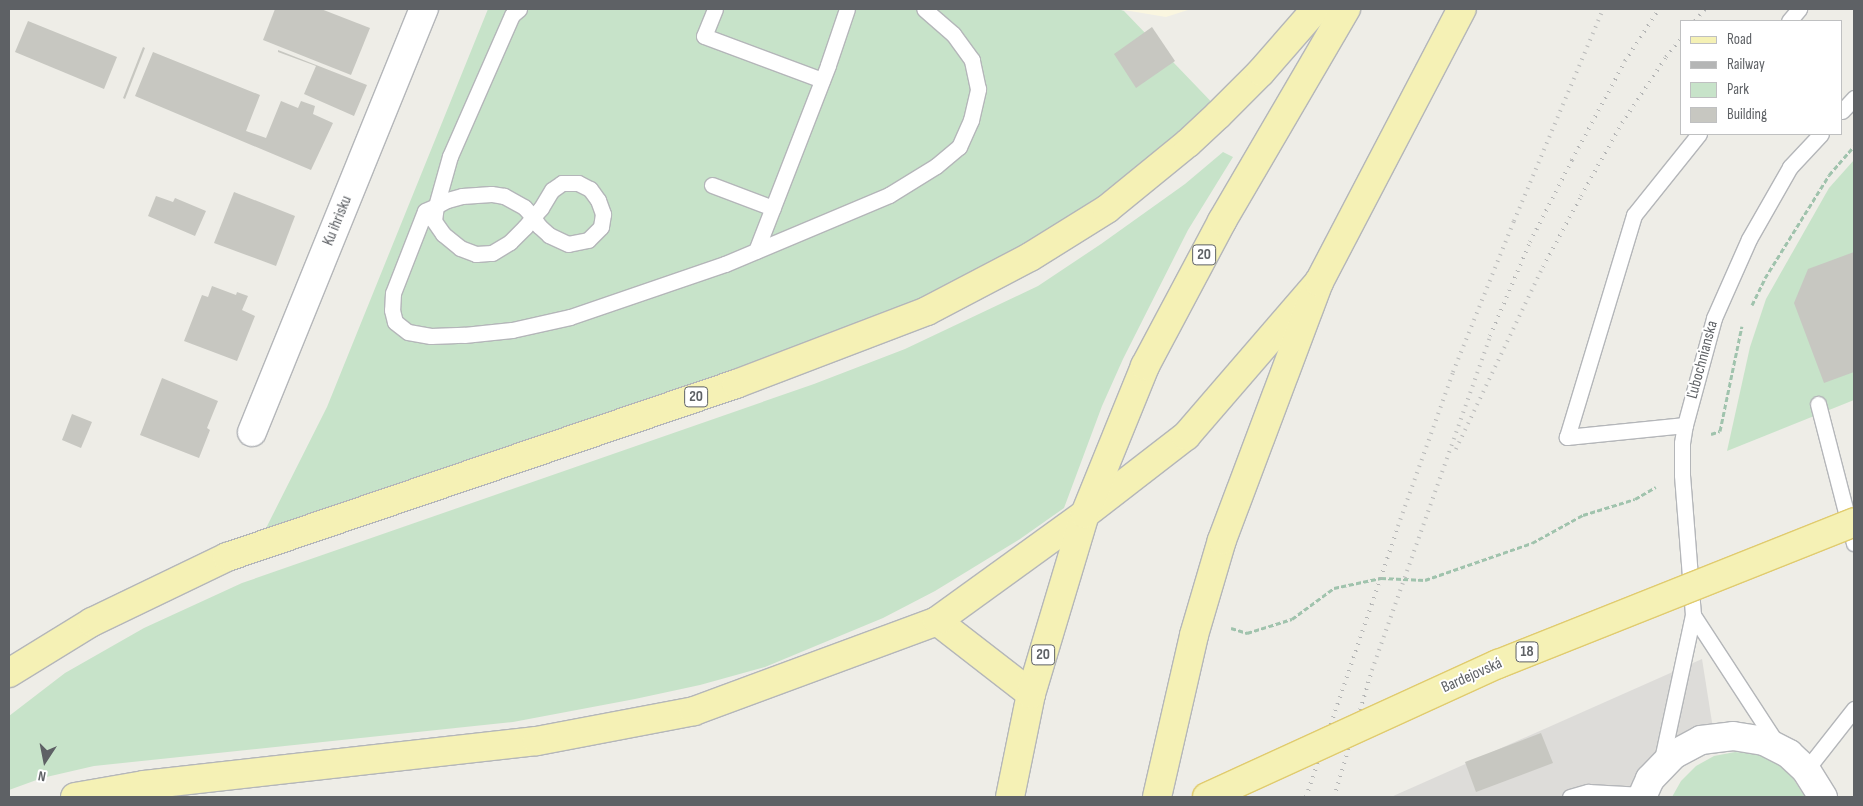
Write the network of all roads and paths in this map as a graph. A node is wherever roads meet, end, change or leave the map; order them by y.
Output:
1 (424, 9) edge
2 (519, 9) edge
3 (715, 9) edge
4 (846, 9) edge
5 (924, 9) edge
6 (1346, 9) edge
7 (1462, 9) edge
8 (1799, 9) edge
9 (1307, 12) edge
10 (1790, 20) edge
11 (822, 80) junction
12 (1854, 98) edge
13 (1843, 110) edge
14 (1698, 135) edge
15 (1820, 135) edge
16 (712, 185) dead end
17 (436, 206) junction
18 (773, 208) junction
19 (533, 217) junction
20 (756, 251) junction
21 (1319, 282) junction
22 (1818, 404) dead end
23 (1685, 425) junction
24 (252, 432) dead end
25 (1682, 475) junction
26 (1085, 514) junction
27 (1854, 522) edge
28 (1854, 543) edge
29 (1693, 615) junction
30 (1200, 617) junction
31 (937, 621) junction
32 (9, 673) edge
33 (1031, 694) junction
34 (1854, 709) edge
35 (1779, 748) junction
36 (1661, 766) junction
37 (1806, 770) junction
38 (1642, 796) edge
39 (76, 797) edge
40 (1010, 797) edge
41 (1157, 797) edge
42 (1207, 797) edge
43 (1570, 797) edge
44 (1823, 797) edge

1 - 24 street, Ku ihrisku
2 - 17 lane
3 - 11 lane
4 - 11 lane
5 - 20 lane
6 - 26 main road, 20
7 - 21 main road
8 - 10 lane
9 - 32 main road, 20
11 - 18 lane
12 - 13 lane
14 - 23 lane
15 - 23 lane, Ľubochnianska
16 - 18 lane
17 - 19 lane
17 - 19 lane
17 - 20 lane
18 - 20 lane
19 - 19 lane
21 - 26 main road
21 - 30 main road
22 - 28 lane
23 - 25 lane, Ľubochnianska
25 - 29 lane, Ľubochnianska
25 - 30 path
26 - 31 main road
26 - 33 main road, 20
27 - 42 main road, Bardejovská / 18, bridge
29 - 35 lane
29 - 36 lane
30 - 41 main road
31 - 33 main road, 20
31 - 39 main road
33 - 40 main road, 20
34 - 37 lane
35 - 36 street
35 - 37 street
36 - 38 street
37 - 44 street
38 - 43 lane

